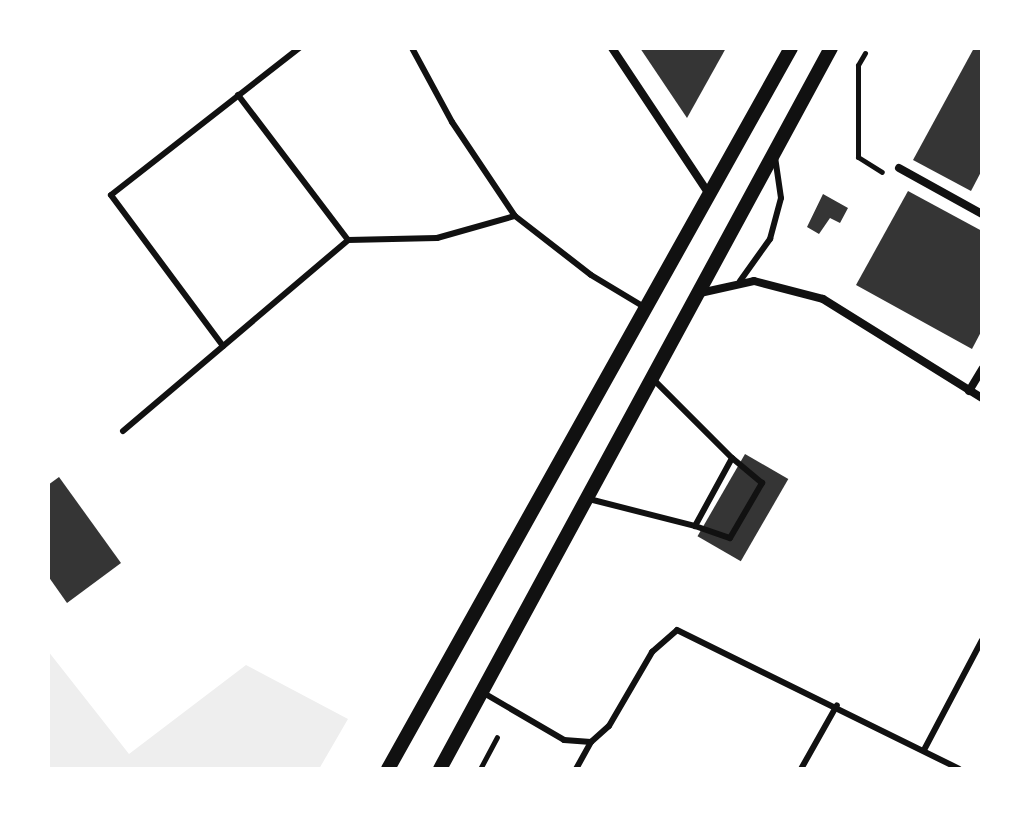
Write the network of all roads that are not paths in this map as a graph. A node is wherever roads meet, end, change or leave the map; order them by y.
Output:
1 (299, 48) edge
2 (412, 48) edge
3 (612, 48) edge
4 (791, 48) edge
5 (831, 48) edge
6 (238, 95) junction
7 (774, 154) junction
8 (899, 168) dead end
9 (710, 194) junction
10 (982, 214) edge
11 (515, 216) junction
12 (348, 240) junction
13 (740, 281) junction
14 (699, 294) junction
15 (646, 308) junction
16 (223, 346) junction
17 (982, 369) edge
18 (653, 379) junction
19 (969, 391) junction
20 (982, 398) edge
21 (123, 431) dead end
22 (732, 458) junction
23 (588, 499) junction
24 (695, 526) junction
25 (982, 640) edge
26 (482, 692) junction
27 (837, 705) junction
28 (591, 742) junction
29 (924, 750) junction
30 (388, 769) edge
31 (440, 769) edge
32 (576, 769) edge
33 (801, 769) edge
34 (959, 769) edge

1 - 6 lane
2 - 11 lane
3 - 9 street
4 - 9 street
5 - 7 street
6 - 12 lane
6 - 16 lane
7 - 13 lane
7 - 14 street
8 - 10 street
9 - 15 street
11 - 12 lane
11 - 15 lane
12 - 16 lane
13 - 14 street
13 - 19 street
14 - 18 street
15 - 30 street
16 - 21 lane
17 - 19 street
18 - 22 lane
18 - 23 street
19 - 20 street
22 - 24 lane
22 - 24 lane
23 - 24 lane
23 - 26 street
25 - 29 lane
26 - 28 lane
26 - 31 street
27 - 28 lane
27 - 29 lane
27 - 33 lane
28 - 32 lane
29 - 34 lane

